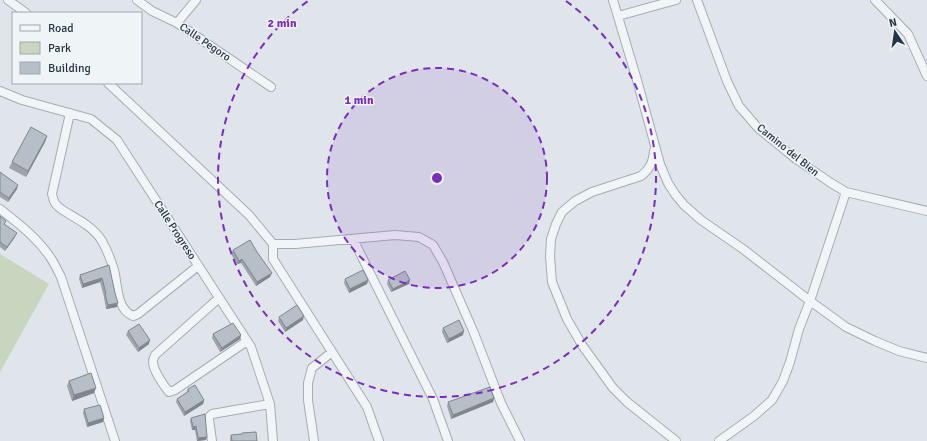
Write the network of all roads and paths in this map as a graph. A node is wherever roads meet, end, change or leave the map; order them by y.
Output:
1 (8, 0) edge
2 (137, 0) edge
3 (196, 0) edge
4 (613, 0) edge
5 (676, 0) edge
6 (697, 0) edge
7 (875, 0) edge
8 (25, 12) edge
9 (618, 16) junction
10 (177, 23) junction
11 (927, 76) edge
12 (109, 84) edge
13 (271, 87) dead end
14 (0, 91) edge
15 (70, 113) junction
16 (654, 144) junction
17 (846, 192) junction
18 (0, 209) edge
19 (927, 210) edge
20 (353, 239) junction
21 (273, 244) junction
22 (198, 266) junction
23 (219, 298) junction
24 (810, 301) junction
25 (247, 341) junction
26 (332, 352) junction
27 (927, 358) edge
28 (270, 404) junction
29 (115, 441) edge
30 (212, 441) edge
31 (273, 441) edge
32 (314, 441) edge
33 (379, 441) edge
34 (448, 441) edge
35 (520, 441) edge
36 (676, 441) edge
37 (719, 441) edge

1 - 8 street
2 - 10 street, Calle Pegoro
3 - 10 street
4 - 9 street
5 - 9 street
6 - 17 street, Camino del Bien
7 - 11 street
9 - 16 street
10 - 13 street, Calle Pegoro
12 - 21 street
14 - 15 street, Calle Progreso
15 - 22 street, Calle Progreso
15 - 22 street
16 - 24 street
16 - 36 street
17 - 19 street, Camino del Bien
17 - 24 street
18 - 29 street
20 - 21 street
20 - 34 street
20 - 35 street
21 - 26 street
22 - 23 street, Calle Progreso
23 - 25 street, Calle Progreso
23 - 25 street
24 - 27 street
24 - 37 street
25 - 28 street, Calle Progreso
26 - 32 street
26 - 33 street
28 - 30 street
28 - 31 street, Calle Progreso

